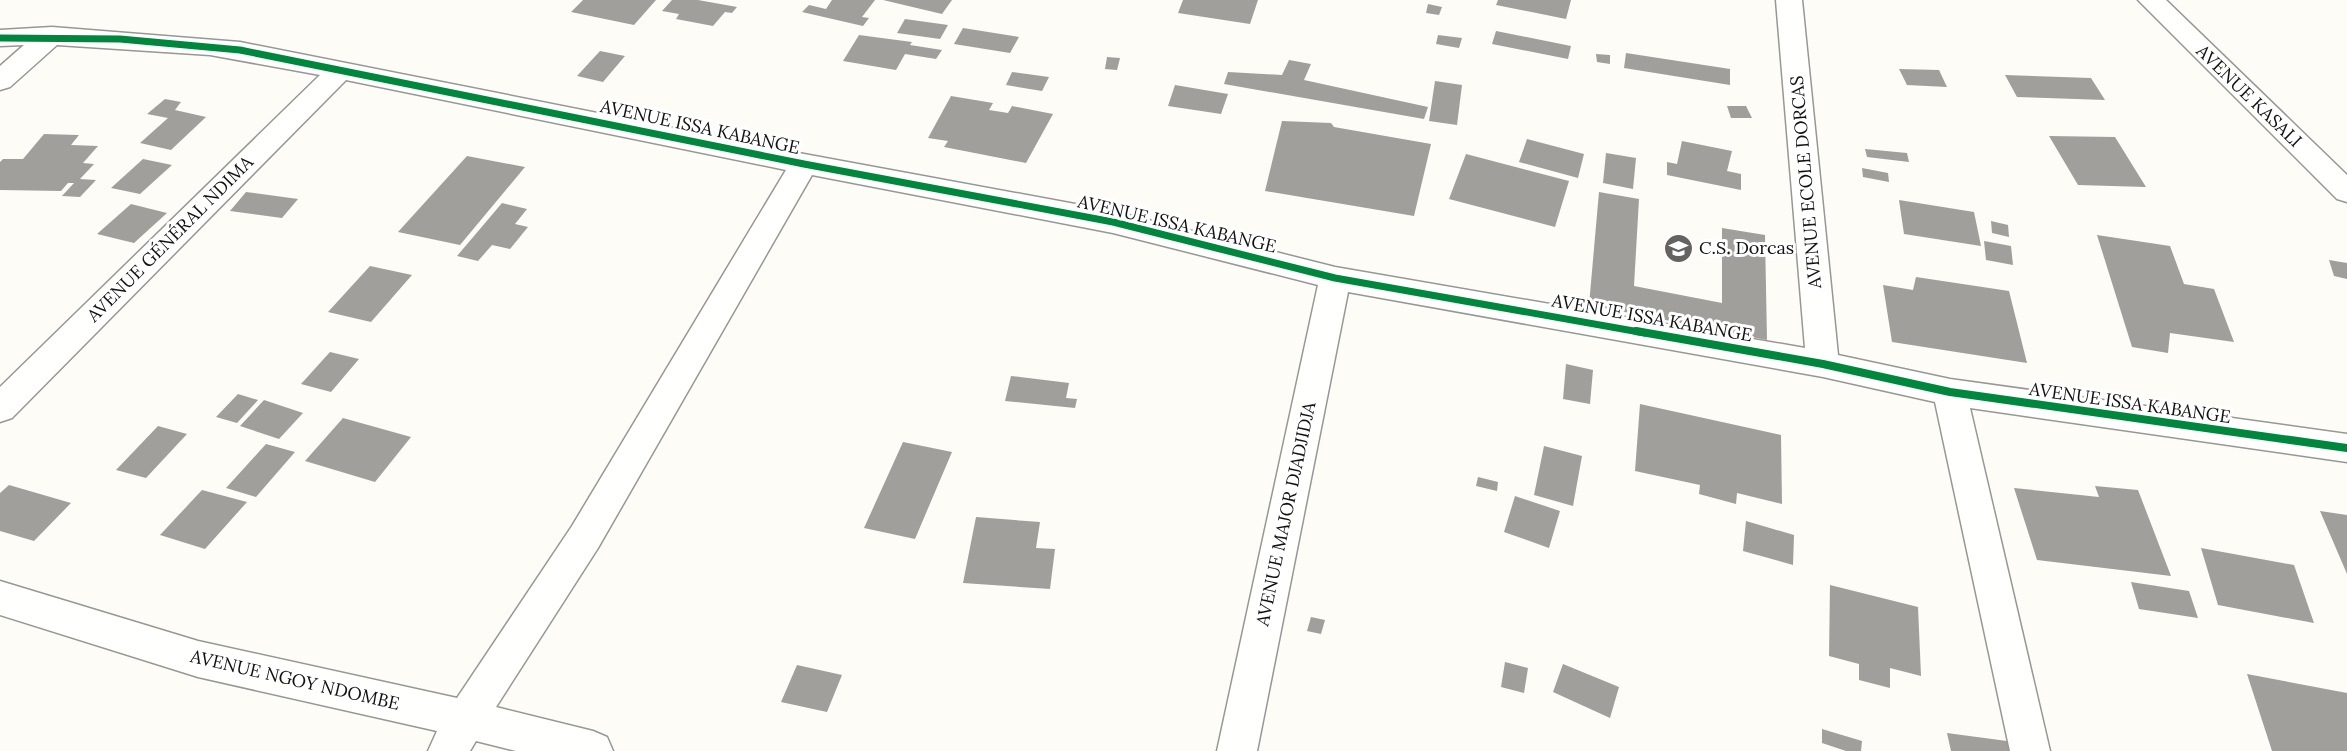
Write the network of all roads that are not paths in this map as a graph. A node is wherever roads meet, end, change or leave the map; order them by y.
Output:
1 (1789, 0) edge
2 (2151, 0) edge
3 (52, 35) junction
4 (0, 39) edge
5 (341, 69) junction
6 (0, 81) edge
7 (804, 164) junction
8 (2347, 192) edge
9 (1335, 278) junction
10 (1823, 364) junction
11 (1950, 392) junction
12 (0, 408) edge
13 (2347, 448) edge
14 (0, 598) edge
15 (457, 735) edge
16 (593, 751) edge
17 (1237, 751) edge
18 (2030, 751) edge

1 - 10 street, AVENUE ECOLE DORCAS
2 - 8 street, AVENUE KASALI
3 - 4 street, AVENUE ISSA KABANGE
3 - 5 street, AVENUE ISSA KABANGE
3 - 6 street
5 - 7 street, AVENUE ISSA KABANGE
5 - 12 street, AVENUE GÉNÉRAL NDIMA
7 - 9 street, AVENUE ISSA KABANGE
7 - 15 street
9 - 10 street, AVENUE ISSA KABANGE
9 - 17 street, AVENUE MAJOR DJADJIDJA
10 - 11 street, AVENUE ISSA KABANGE
11 - 13 street, AVENUE ISSA KABANGE
11 - 18 street
14 - 15 street, AVENUE NGOY NDOMBE
15 - 16 street, AVENUE NGOY NDOMBE

